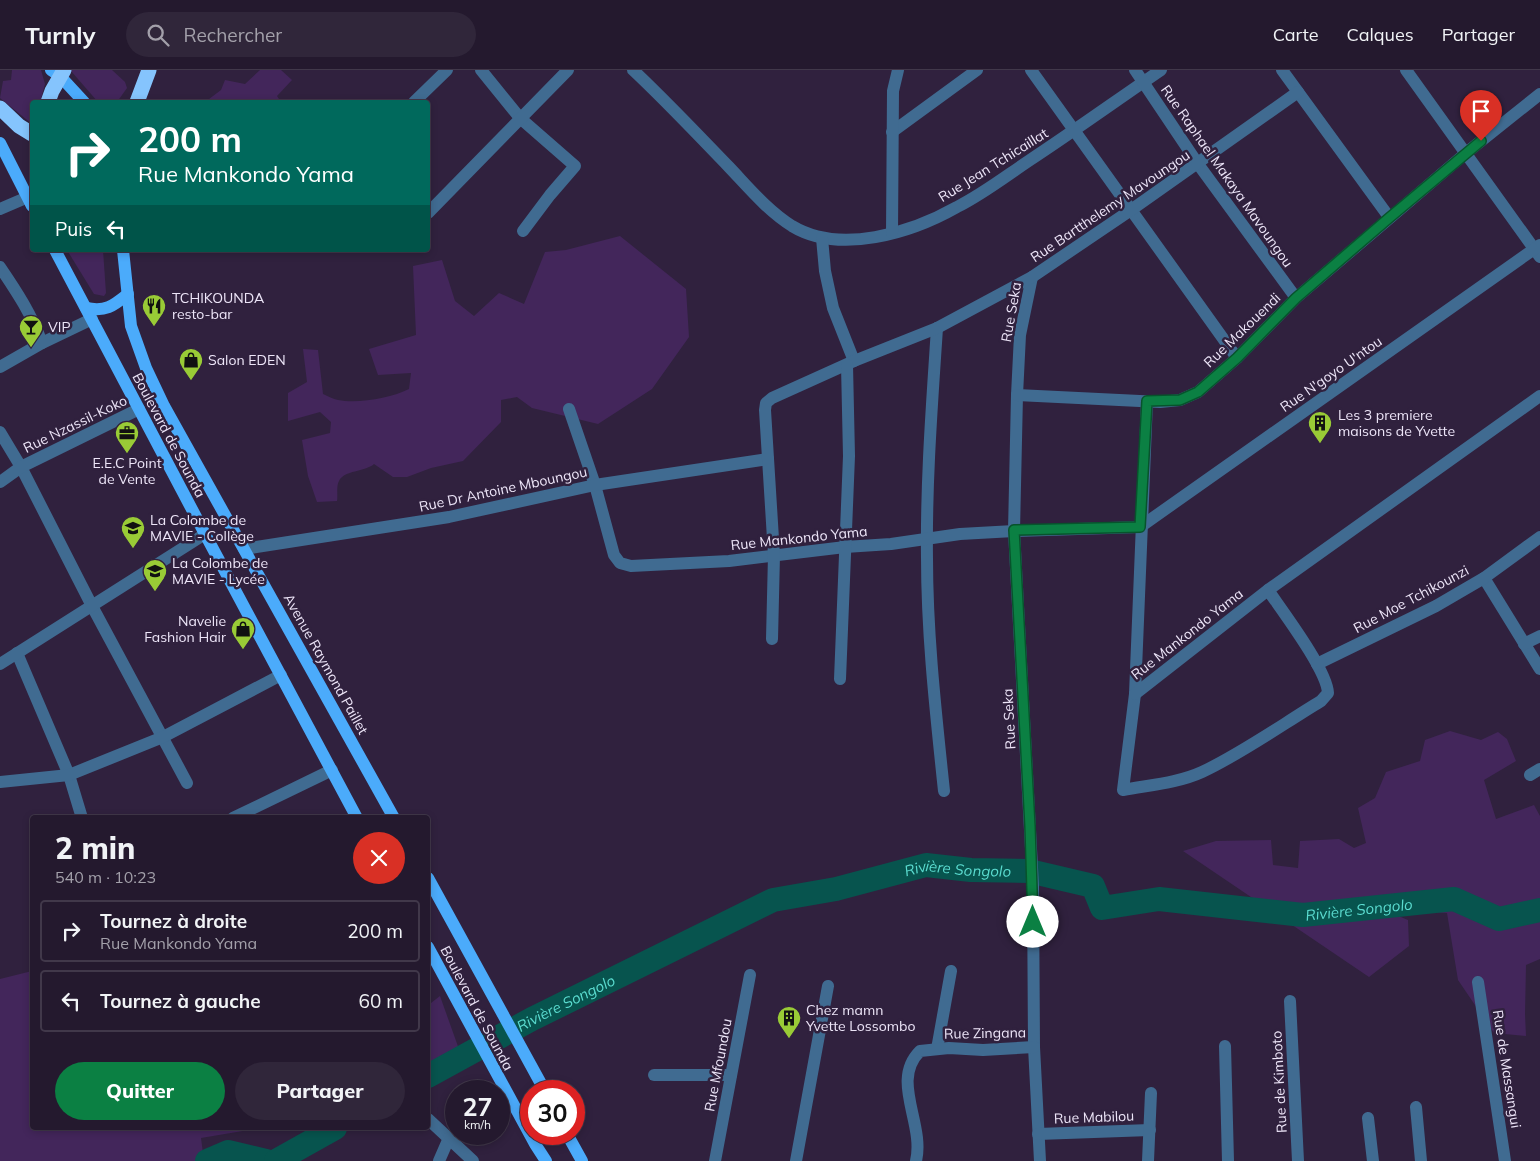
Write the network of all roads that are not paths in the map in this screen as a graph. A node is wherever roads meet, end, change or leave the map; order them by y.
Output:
1 (149, 70) edge
2 (447, 70) edge
3 (481, 70) edge
4 (568, 70) edge
5 (633, 70) edge
6 (898, 70) edge
7 (978, 70) edge
8 (1032, 70) edge
9 (1135, 70) edge
10 (1161, 70) edge
11 (1282, 70) edge
12 (1406, 70) edge
13 (58, 72) edge
14 (1143, 82) junction
15 (1298, 92) junction
16 (1540, 94) edge
17 (49, 100) edge
18 (82, 100) edge
19 (138, 100) edge
20 (416, 100) edge
21 (0, 108) edge
22 (520, 118) junction
23 (1074, 131) junction
24 (892, 132) junction
25 (30, 133) edge
26 (0, 143) edge
27 (1466, 153) junction
28 (1198, 164) junction
29 (30, 201) edge
30 (0, 209) edge
31 (1131, 210) junction
32 (430, 211) edge
33 (1389, 218) junction
34 (523, 230) dead end
35 (892, 234) junction
36 (822, 238) junction
37 (1538, 250) edge
38 (57, 252) edge
39 (123, 252) edge
40 (0, 267) edge
41 (1032, 277) junction
42 (128, 294) junction
43 (1296, 298) junction
44 (86, 308) junction
45 (92, 320) junction
46 (937, 328) junction
47 (42, 343) junction
48 (1237, 358) junction
49 (851, 363) junction
50 (0, 367) edge
51 (1017, 394) junction
52 (1540, 396) edge
53 (1147, 401) junction
54 (569, 409) dead end
55 (139, 410) junction
56 (0, 432) edge
57 (768, 459) junction
58 (21, 467) junction
59 (0, 482) edge
60 (595, 485) junction
61 (1140, 527) junction
62 (1014, 530) junction
63 (205, 534) junction
64 (1540, 537) edge
65 (927, 538) junction
66 (845, 547) junction
67 (244, 550) junction
68 (774, 555) junction
69 (1484, 578) junction
70 (1268, 590) junction
71 (92, 606) junction
72 (1540, 636) edge
73 (772, 639) dead end
74 (1524, 644) junction
75 (17, 652) junction
76 (0, 664) edge
77 (1317, 664) junction
78 (1540, 669) edge
79 (281, 675) junction
80 (840, 679) dead end
81 (1134, 694) junction
82 (164, 737) junction
83 (332, 770) junction
84 (68, 775) junction
85 (0, 782) edge
86 (187, 783) dead end
87 (944, 792) dead end
88 (81, 815) edge
89 (239, 815) edge
90 (355, 815) edge
91 (392, 815) edge
92 (430, 882) edge
93 (430, 952) edge
94 (951, 971) dead end
95 (750, 975) dead end
96 (1478, 982) dead end
97 (828, 986) dead end
98 (1290, 1001) dead end
99 (1225, 1046) dead end
100 (1034, 1047) junction
101 (937, 1049) junction
102 (654, 1075) dead end
103 (731, 1075) junction
104 (538, 1080) edge
105 (1151, 1094) dead end
106 (1416, 1107) dead end
107 (1368, 1118) dead end
108 (430, 1121) edge
109 (1150, 1130) junction
110 (445, 1134) edge
111 (1038, 1134) junction
112 (446, 1145) edge
113 (456, 1145) edge
114 (573, 1145) edge
115 (439, 1161) edge
116 (473, 1161) edge
117 (546, 1161) edge
118 (582, 1161) edge
119 (715, 1161) edge
120 (796, 1161) edge
121 (916, 1161) edge
122 (1040, 1161) edge
123 (1148, 1161) edge
124 (1228, 1161) edge
125 (1298, 1161) edge
126 (1373, 1161) edge
127 (1421, 1161) edge
128 (1505, 1161) edge

1 - 19 highway
2 - 20 street
3 - 22 street
4 - 22 street
5 - 36 street, Rue Jean Tchicaillat
6 - 24 street
7 - 24 street
8 - 23 street
9 - 14 street, Rue Raphael Makaya Mavoungou
10 - 14 street, Rue Jean Tchicaillat
11 - 15 street
12 - 27 street
13 - 17 highway
13 - 18 main road
14 - 23 street, Rue Jean Tchicaillat
14 - 28 street, Rue Raphael Makaya Mavoungou
15 - 28 street, Rue Bartthelemy Mavoungou
15 - 33 street
16 - 27 street, Rue Makouendi
21 - 25 highway
22 - 32 street
22 - 34 street
23 - 31 street
23 - 35 street, Rue Jean Tchicaillat
24 - 35 street
26 - 29 main road
27 - 33 street, Rue Makouendi
27 - 37 street
28 - 31 street, Rue Bartthelemy Mavoungou
28 - 43 street, Rue Raphael Makaya Mavoungou
29 - 30 street
31 - 41 street, Rue Bartthelemy Mavoungou
31 - 48 street
33 - 43 street, Rue Makouendi
35 - 36 street, Rue Jean Tchicaillat
36 - 49 street
37 - 61 street, Rue N'goyo U'ntou
38 - 44 main road, Boulevard de Sounda
39 - 42 main road, Avenue Raymond Paillet
40 - 47 street
41 - 46 street, Rue Bartthelemy Mavoungou
41 - 51 street, Rue Seka
42 - 44 main road
42 - 67 main road, Avenue Raymond Paillet
43 - 48 street, Rue Makouendi
44 - 45 main road, Boulevard de Sounda
45 - 47 street
45 - 55 main road, Boulevard de Sounda
46 - 49 street, Rue Bartthelemy Mavoungou
46 - 65 street
47 - 50 street
48 - 53 street, Rue Makouendi
49 - 57 street, Rue Bartthelemy Mavoungou
49 - 66 street
51 - 53 street, Rue Makouendi
51 - 62 street, Rue Seka
52 - 70 street, Rue Mankondo Yama
53 - 61 street
54 - 60 street
55 - 58 street, Rue Nzassil-Koko
55 - 63 main road, Boulevard de Sounda
56 - 58 street
57 - 60 street, Rue Dr Antoine Mboungou
57 - 68 street
58 - 59 street, Rue Nzassil-Koko
58 - 71 street
60 - 67 street, Rue Dr Antoine Mboungou
60 - 68 street, Rue Mankondo Yama
61 - 62 street, Rue Mankondo Yama
61 - 81 street, Rue Mankondo Yama
62 - 65 street, Rue Mankondo Yama
62 - 100 street, Rue Seka
63 - 71 street
63 - 79 main road, Boulevard de Sounda
64 - 69 street, Rue Moe Tchikounzi
65 - 66 street, Rue Mankondo Yama
65 - 87 street
66 - 68 street, Rue Mankondo Yama
66 - 80 street
67 - 91 main road, Avenue Raymond Paillet
68 - 73 street
69 - 74 street
69 - 77 street, Rue Moe Tchikounzi
70 - 77 street
70 - 81 street, Rue Mankondo Yama
71 - 75 street
71 - 82 street
72 - 74 street
74 - 78 street
75 - 76 street
75 - 84 street
77 - 81 street
79 - 82 street
79 - 83 main road, Boulevard de Sounda
82 - 84 street
82 - 86 street
83 - 89 street
83 - 90 main road, Boulevard de Sounda
84 - 85 street
84 - 88 street
92 - 104 main road
93 - 117 main road, Boulevard de Sounda
94 - 101 street
95 - 103 street, Rue Mfoundou
96 - 128 street, Rue de Massangui
97 - 120 street
98 - 125 street, Rue de Kimboto
99 - 124 street
100 - 101 street, Rue Zingana
100 - 111 street, Rue Seka
101 - 121 street, Rue Zingana
102 - 103 street
103 - 119 street, Rue Mfoundou
105 - 109 street
106 - 127 street
107 - 126 street
108 - 110 street
109 - 111 street, Rue Mabilou
109 - 123 street
111 - 122 street, Rue Seka
112 - 115 street
113 - 116 street
114 - 118 main road

